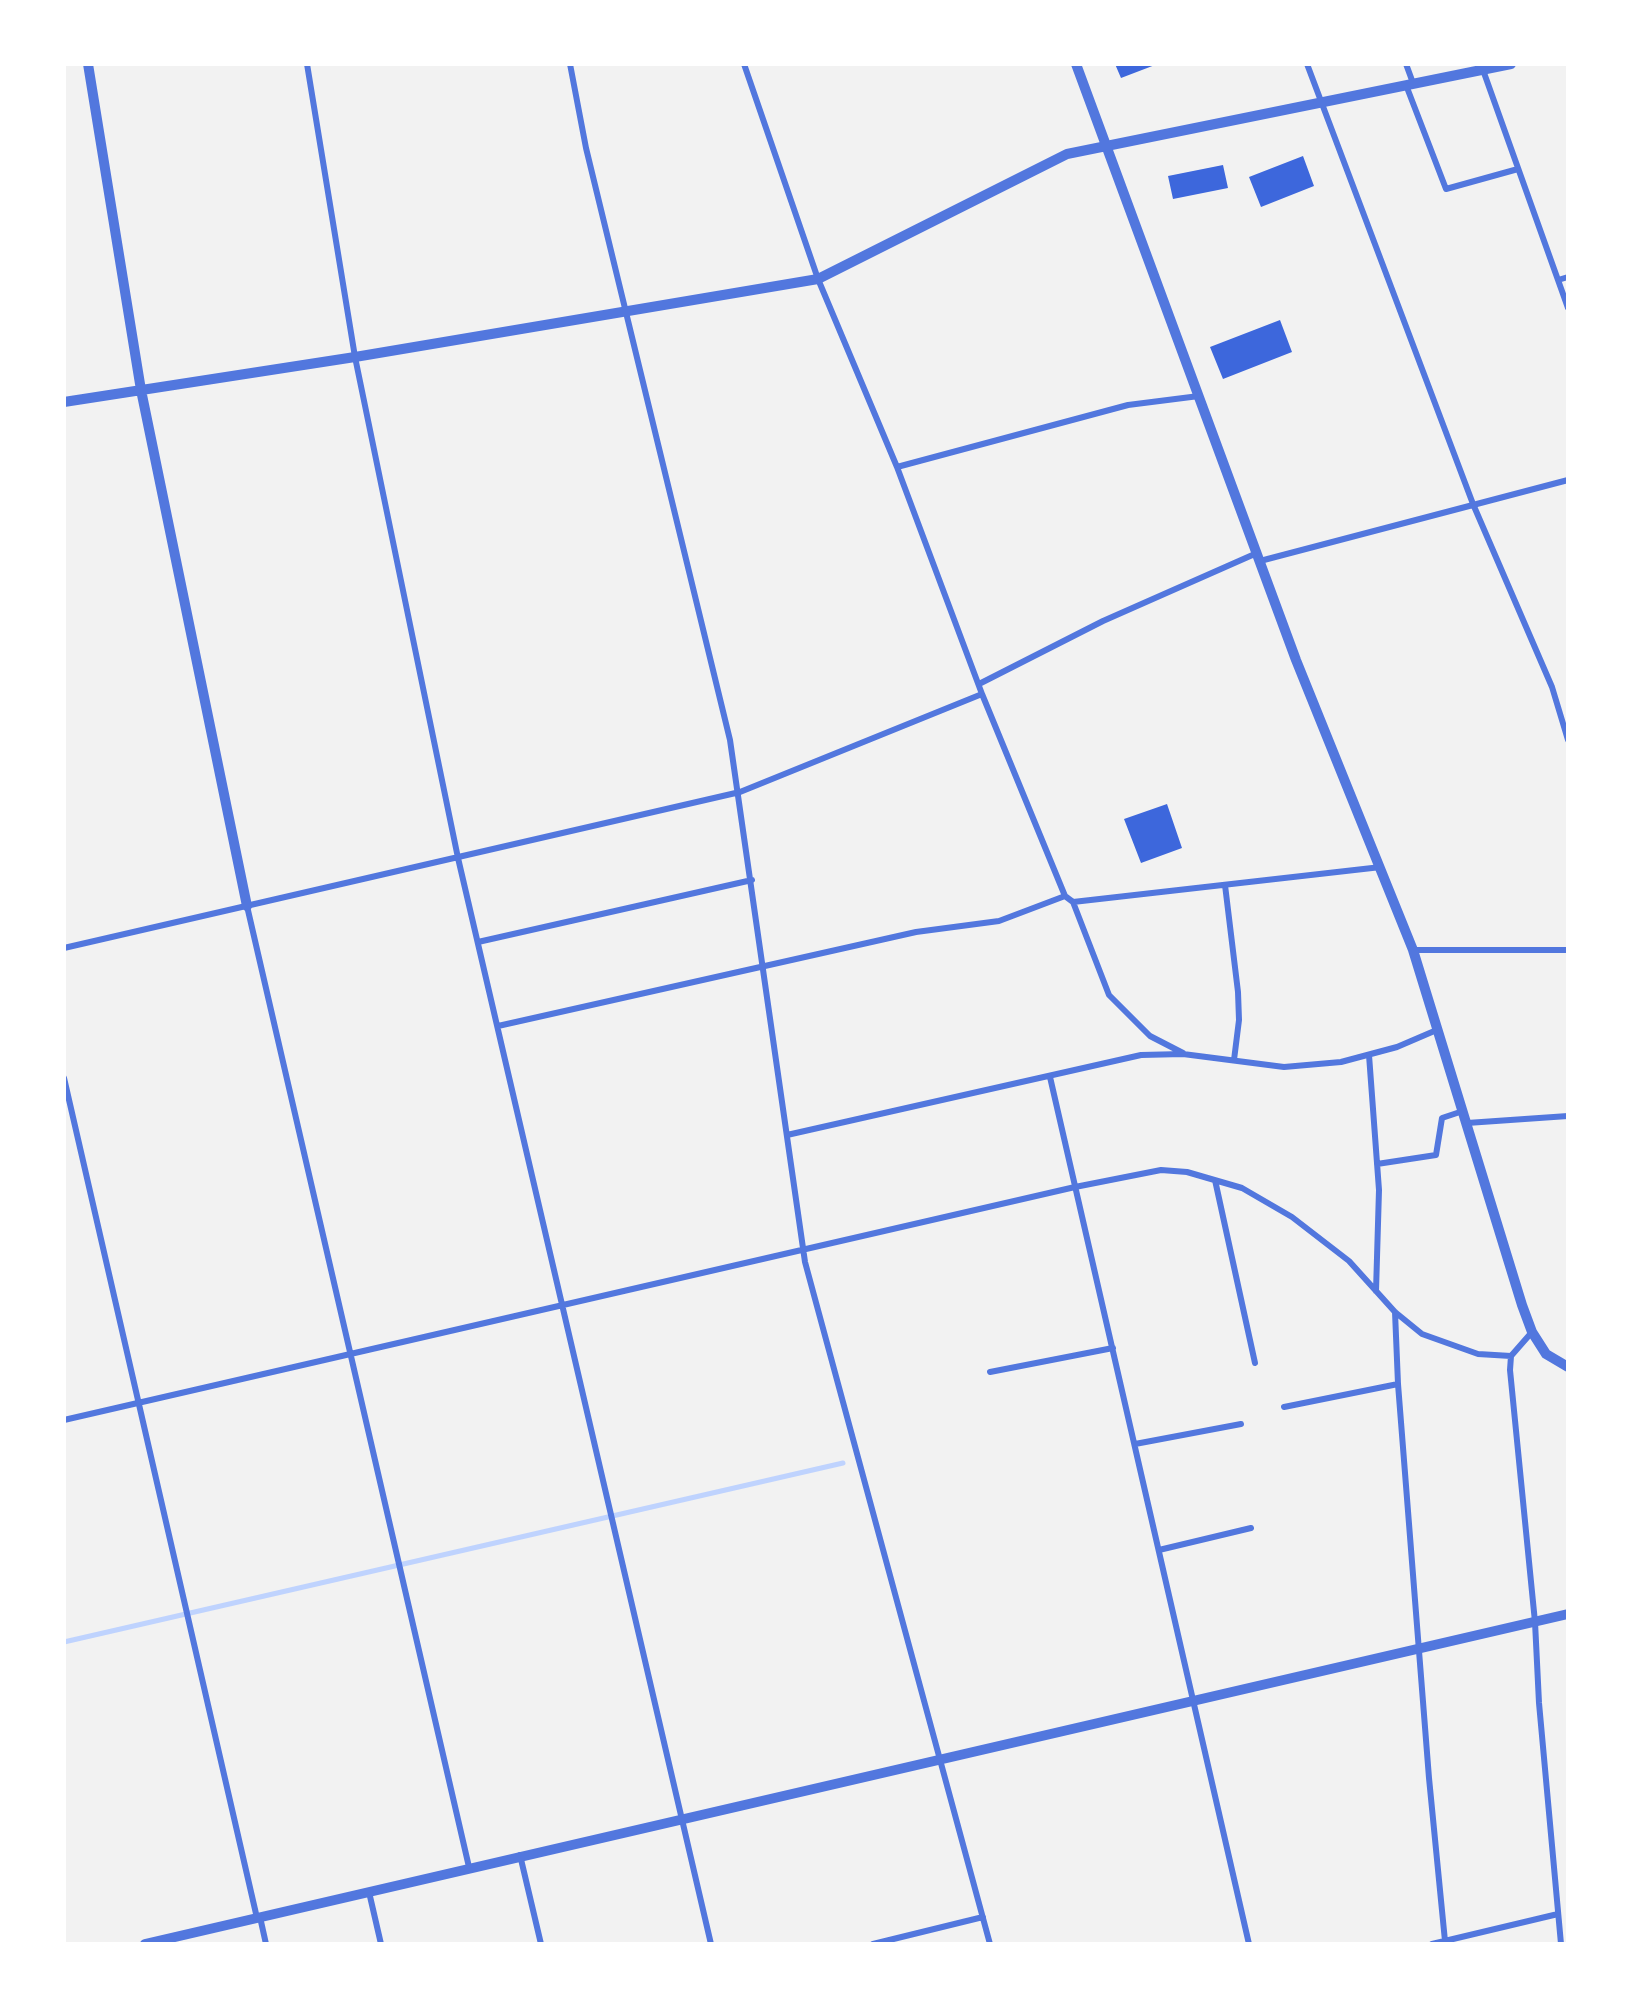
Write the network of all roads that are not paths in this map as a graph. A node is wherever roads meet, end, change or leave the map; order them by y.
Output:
1 (88, 64) edge
2 (307, 64) edge
3 (570, 64) edge
4 (744, 64) edge
5 (1076, 64) edge
6 (1307, 64) edge
7 (1406, 64) edge
8 (1510, 64) edge
9 (1483, 70) junction
10 (1409, 84) junction
11 (1321, 101) junction
12 (1107, 146) junction
13 (1518, 169) junction
14 (1568, 277) edge
15 (818, 279) junction
16 (1558, 280) junction
17 (1568, 308) edge
18 (626, 311) junction
19 (355, 357) junction
20 (141, 390) junction
21 (1199, 396) junction
22 (64, 402) edge
23 (897, 467) junction
24 (1568, 480) edge
25 (1473, 504) junction
26 (1258, 557) junction
27 (979, 684) junction
28 (982, 694) junction
29 (1568, 740) edge
30 (740, 792) junction
31 (458, 858) junction
32 (1382, 867) junction
33 (752, 880) junction
34 (1225, 885) junction
35 (1065, 896) junction
36 (1073, 902) junction
37 (247, 906) junction
38 (478, 942) junction
39 (64, 948) edge
40 (1413, 950) junction
41 (1568, 950) edge
42 (764, 966) junction
43 (498, 1026) junction
44 (1439, 1029) junction
45 (1183, 1054) junction
46 (1369, 1055) junction
47 (1234, 1060) junction
48 (1050, 1077) junction
49 (64, 1078) edge
50 (1463, 1111) junction
51 (1568, 1116) edge
52 (1467, 1123) junction
53 (787, 1135) junction
54 (1377, 1164) junction
55 (1215, 1180) junction
56 (1076, 1187) junction
57 (803, 1250) junction
58 (1376, 1291) junction
59 (563, 1305) junction
60 (1395, 1312) junction
61 (1532, 1332) junction
62 (1113, 1348) junction
63 (352, 1354) junction
64 (1511, 1356) junction
65 (1255, 1363) dead end
66 (1568, 1367) edge
67 (990, 1372) dead end
68 (1398, 1384) junction
69 (140, 1403) junction
70 (1284, 1407) dead end
71 (64, 1420) edge
72 (1241, 1424) dead end
73 (1135, 1444) junction
74 (1251, 1528) dead end
75 (1159, 1550) junction
76 (1568, 1614) edge
77 (1535, 1622) junction
78 (1421, 1647) junction
79 (1193, 1700) junction
80 (940, 1758) junction
81 (682, 1818) junction
82 (520, 1855) junction
83 (469, 1867) junction
84 (369, 1892) junction
85 (1558, 1914) junction
86 (983, 1917) junction
87 (258, 1918) junction
88 (1445, 1941) junction
89 (145, 1944) edge
90 (266, 1944) edge
91 (381, 1944) edge
92 (541, 1944) edge
93 (711, 1944) edge
94 (873, 1944) edge
95 (990, 1944) edge
96 (1249, 1944) edge
97 (1432, 1944) edge
98 (1560, 1944) edge

1 - 20 street
2 - 19 street
3 - 18 street
4 - 15 street
5 - 12 street
6 - 11 street
7 - 10 street
8 - 9 street
9 - 10 street
9 - 13 street
10 - 11 street
10 - 13 street
11 - 12 street
11 - 25 street
12 - 15 street
12 - 21 street
13 - 16 street
14 - 16 street
15 - 18 street
15 - 23 street
16 - 17 street
18 - 19 street
18 - 30 street
19 - 20 street
19 - 31 street
20 - 22 street
20 - 37 street
21 - 23 street
21 - 26 street
23 - 27 street
24 - 25 street
25 - 26 street
25 - 29 street
26 - 27 street
26 - 32 street
27 - 28 street
28 - 30 street
28 - 35 street
30 - 31 street
30 - 33 street
31 - 37 street
31 - 38 street
32 - 34 street
32 - 40 street
33 - 38 street
33 - 42 street
34 - 36 street
34 - 47 street
35 - 36 street
35 - 42 street
36 - 45 street
37 - 39 street
37 - 63 street
38 - 43 street
40 - 41 street
40 - 44 street
42 - 43 street
42 - 53 street
43 - 59 street
44 - 46 street
44 - 50 street
45 - 47 street
45 - 48 street
46 - 47 street
46 - 54 street
48 - 53 street
48 - 56 street
49 - 69 street
50 - 52 street
50 - 54 street
51 - 52 street
52 - 61 street
53 - 57 street
54 - 58 street
55 - 56 street
55 - 58 street
55 - 65 street
56 - 57 street
56 - 62 street
57 - 59 street
57 - 80 street
58 - 60 street
59 - 63 street
59 - 81 street
60 - 64 street
60 - 68 street
61 - 64 street
61 - 66 street
62 - 67 street
62 - 73 street
63 - 69 street
63 - 83 street
64 - 77 street
68 - 70 street
68 - 78 street
69 - 71 street
69 - 87 street
72 - 73 street
73 - 75 street
74 - 75 street
75 - 79 street
76 - 77 street
77 - 78 street
77 - 85 street
78 - 79 street
78 - 88 street
79 - 80 street
79 - 96 street
80 - 81 street
80 - 86 street
81 - 82 street
81 - 93 street
82 - 83 street
82 - 92 street
83 - 84 street
84 - 87 street
84 - 91 street
85 - 88 street
85 - 98 street
86 - 94 street
86 - 95 street
87 - 89 street
87 - 90 street
88 - 97 street

